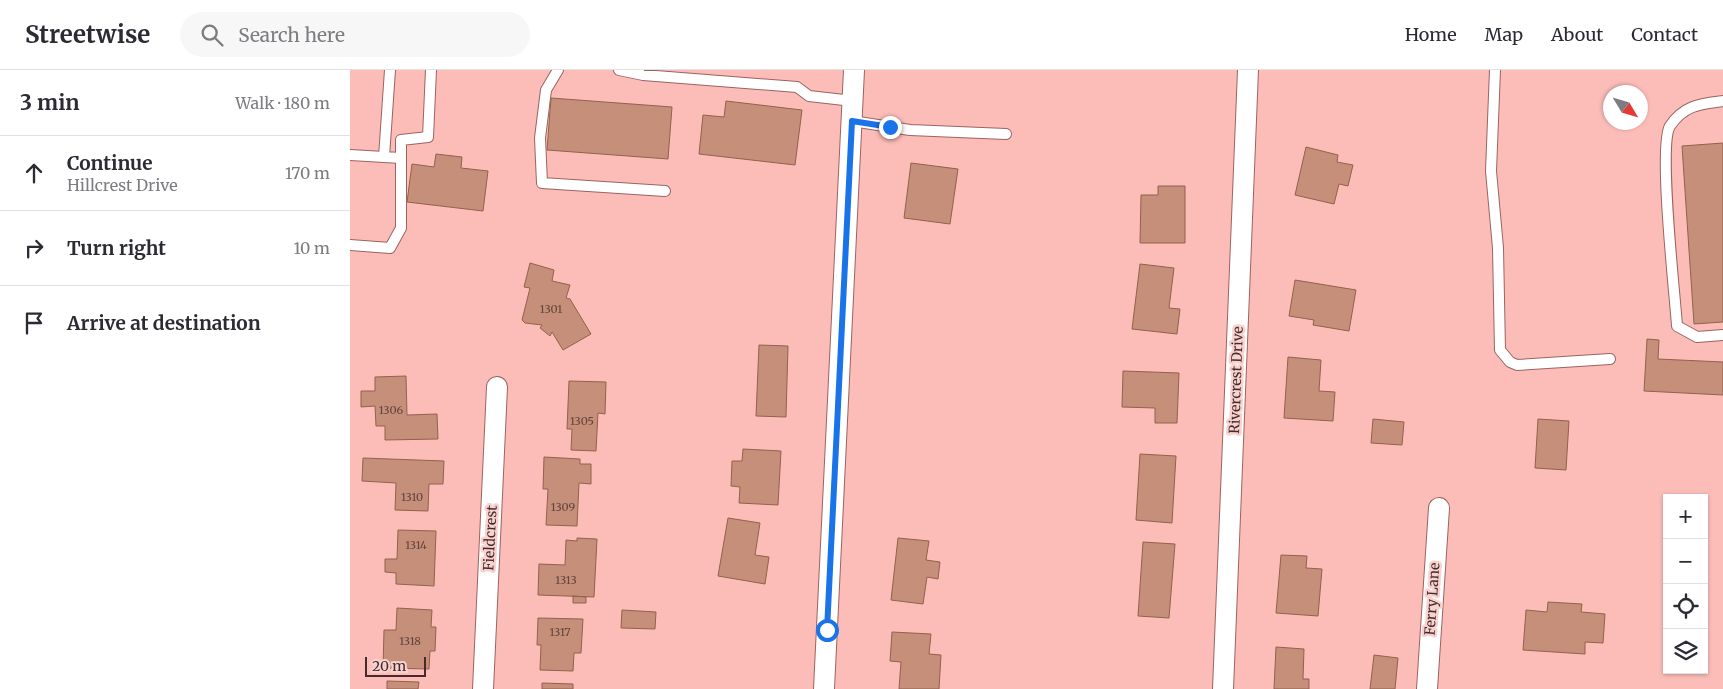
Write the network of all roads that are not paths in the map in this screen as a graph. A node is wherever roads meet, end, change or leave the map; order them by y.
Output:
1 (390, 70) edge
2 (430, 70) edge
3 (558, 70) edge
4 (619, 70) edge
5 (854, 70) edge
6 (1248, 70) edge
7 (1495, 70) edge
8 (658, 73) edge
9 (1723, 101) edge
10 (852, 111) junction
11 (1006, 134) dead end
12 (350, 155) edge
13 (384, 157) junction
14 (401, 158) junction
15 (665, 191) dead end
16 (350, 245) edge
17 (1723, 335) edge
18 (1610, 359) dead end
19 (497, 386) dead end
20 (1439, 508) dead end
21 (484, 689) edge
22 (824, 689) edge
23 (1223, 689) edge
24 (1427, 689) edge

1 - 13 lane
2 - 14 lane
3 - 15 lane
4 - 8 lane
5 - 10 street
6 - 23 street, Rivercrest Drive
7 - 18 lane
8 - 10 lane
9 - 17 lane
10 - 11 lane
10 - 22 street
12 - 13 lane
13 - 14 lane
14 - 16 lane
19 - 21 street, Fieldcrest
20 - 24 street, Ferry Lane

